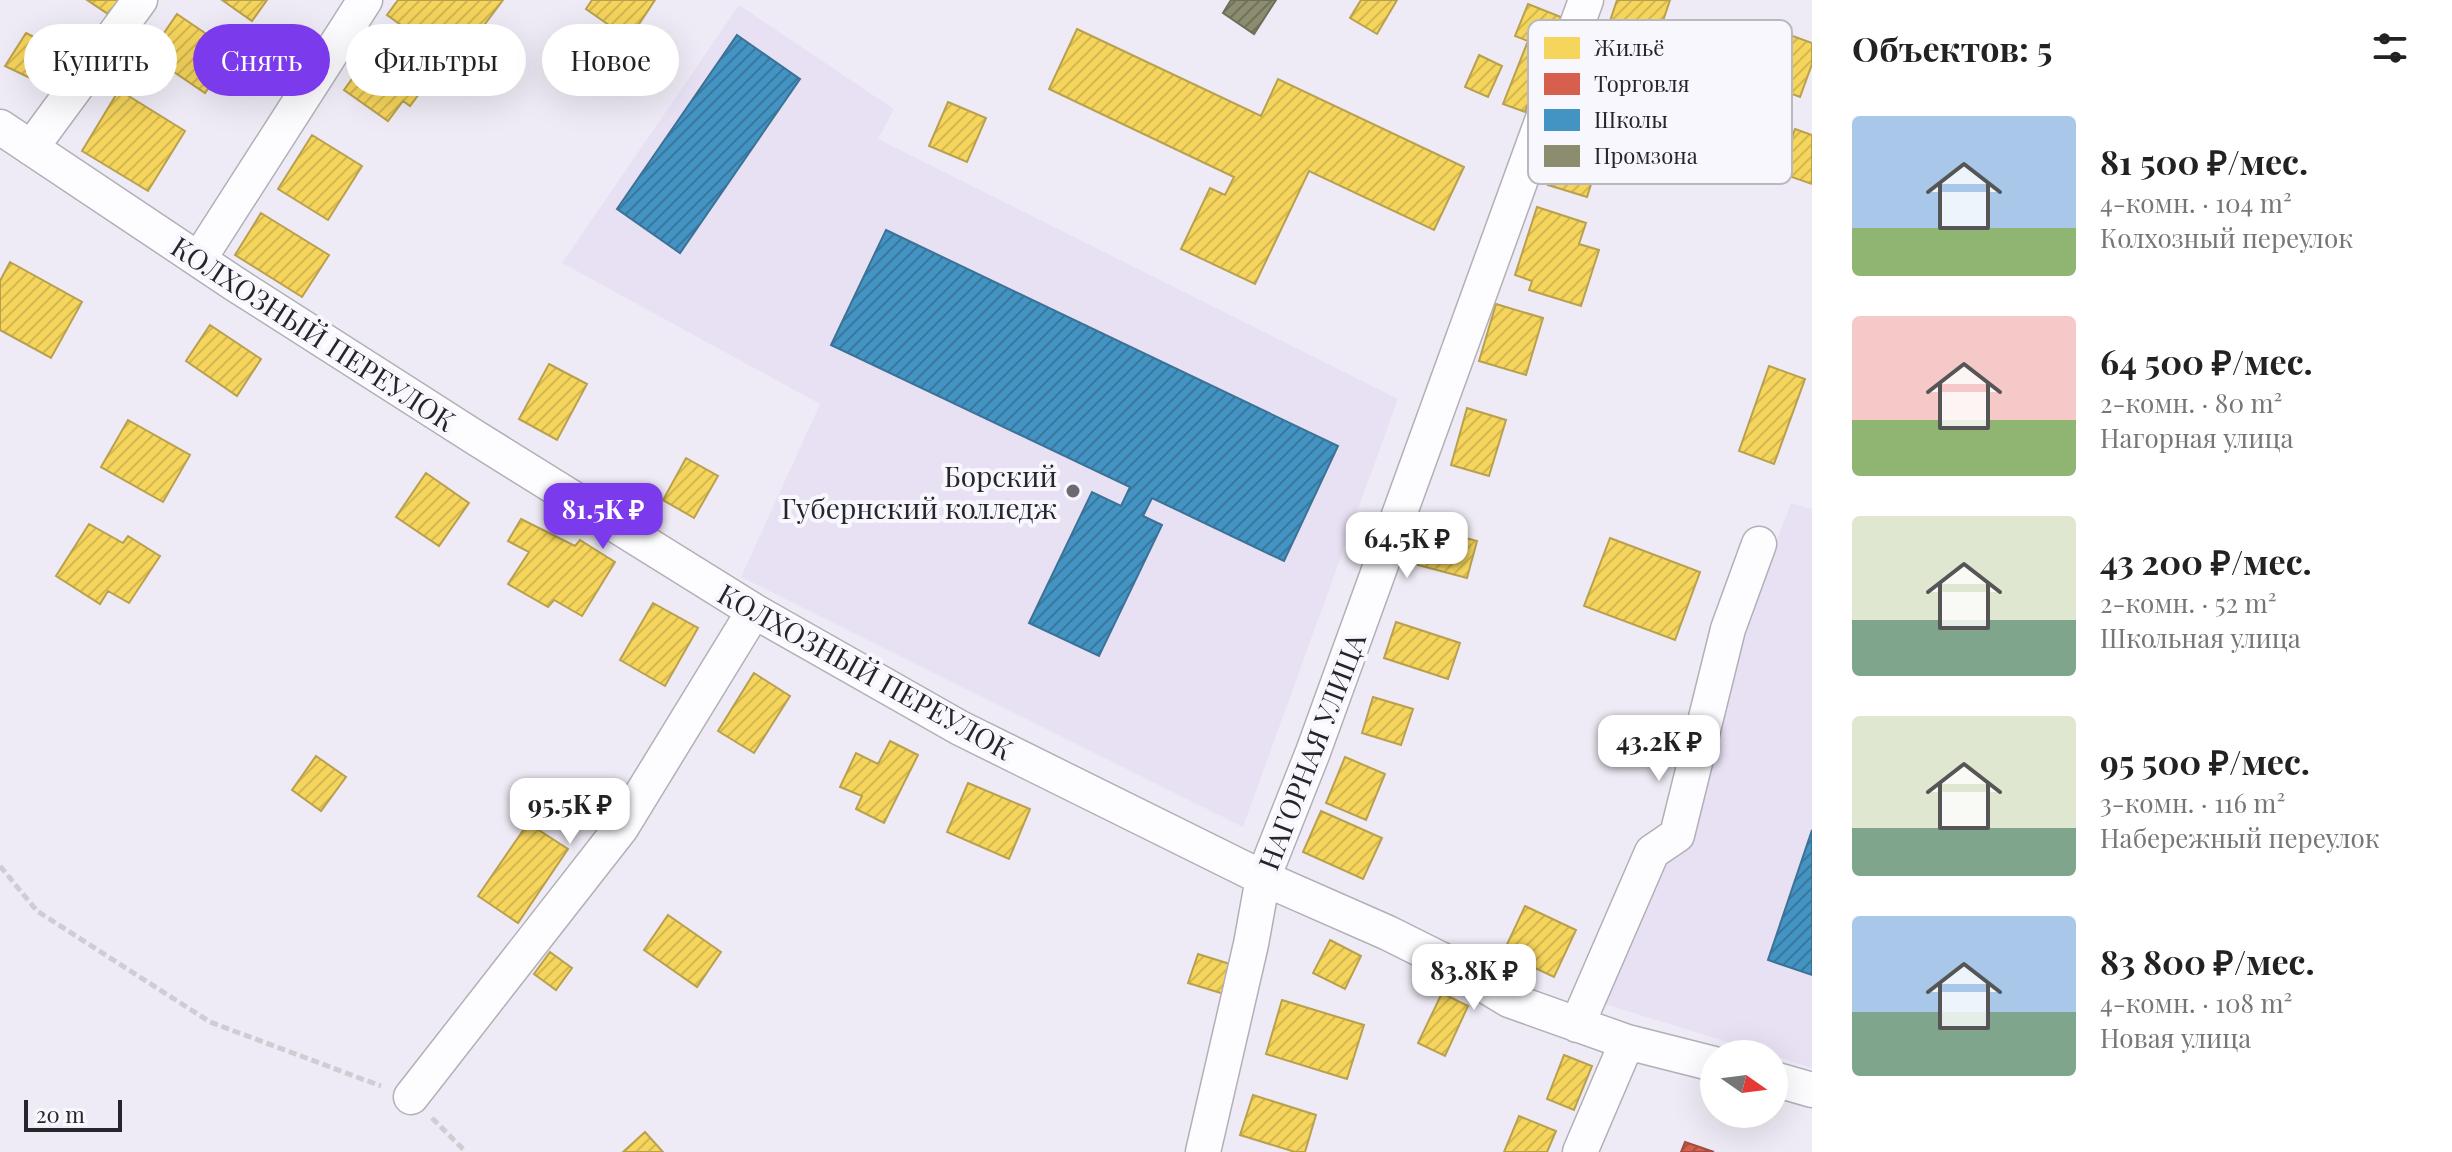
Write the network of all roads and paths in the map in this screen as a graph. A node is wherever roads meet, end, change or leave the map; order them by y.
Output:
1 (140, 0) edge
2 (1586, 0) edge
3 (360, 2) edge
4 (1579, 20) edge
5 (9, 134) edge
6 (1528, 160) edge
7 (199, 259) junction
8 (1759, 544) dead end
9 (754, 611) junction
10 (0, 866) edge
11 (1263, 878) junction
12 (1577, 1025) junction
13 (1627, 1042) junction
14 (1700, 1060) edge
15 (1788, 1083) edge
16 (1812, 1090) edge
17 (411, 1097) junction
18 (466, 1152) edge
19 (1203, 1152) edge
20 (1580, 1152) edge

1 - 5 street
2 - 4 street, НАГОРНАЯ УЛИЦА
3 - 7 street
5 - 7 street, КОЛХОЗНЫЙ ПЕРЕУЛОК
6 - 11 street, НАГОРНАЯ УЛИЦА
7 - 9 street, КОЛХОЗНЫЙ ПЕРЕУЛОК
8 - 12 street
9 - 11 street, КОЛХОЗНЫЙ ПЕРЕУЛОК
9 - 17 street
10 - 17 path
11 - 12 street, КОЛХОЗНЫЙ ПЕРЕУЛОК
11 - 19 street, НАГОРНАЯ УЛИЦА
12 - 13 street, КОЛХОЗНЫЙ ПЕРЕУЛОК
13 - 14 street, КОЛХОЗНЫЙ ПЕРЕУЛОК
13 - 20 street
15 - 16 street
17 - 18 path

